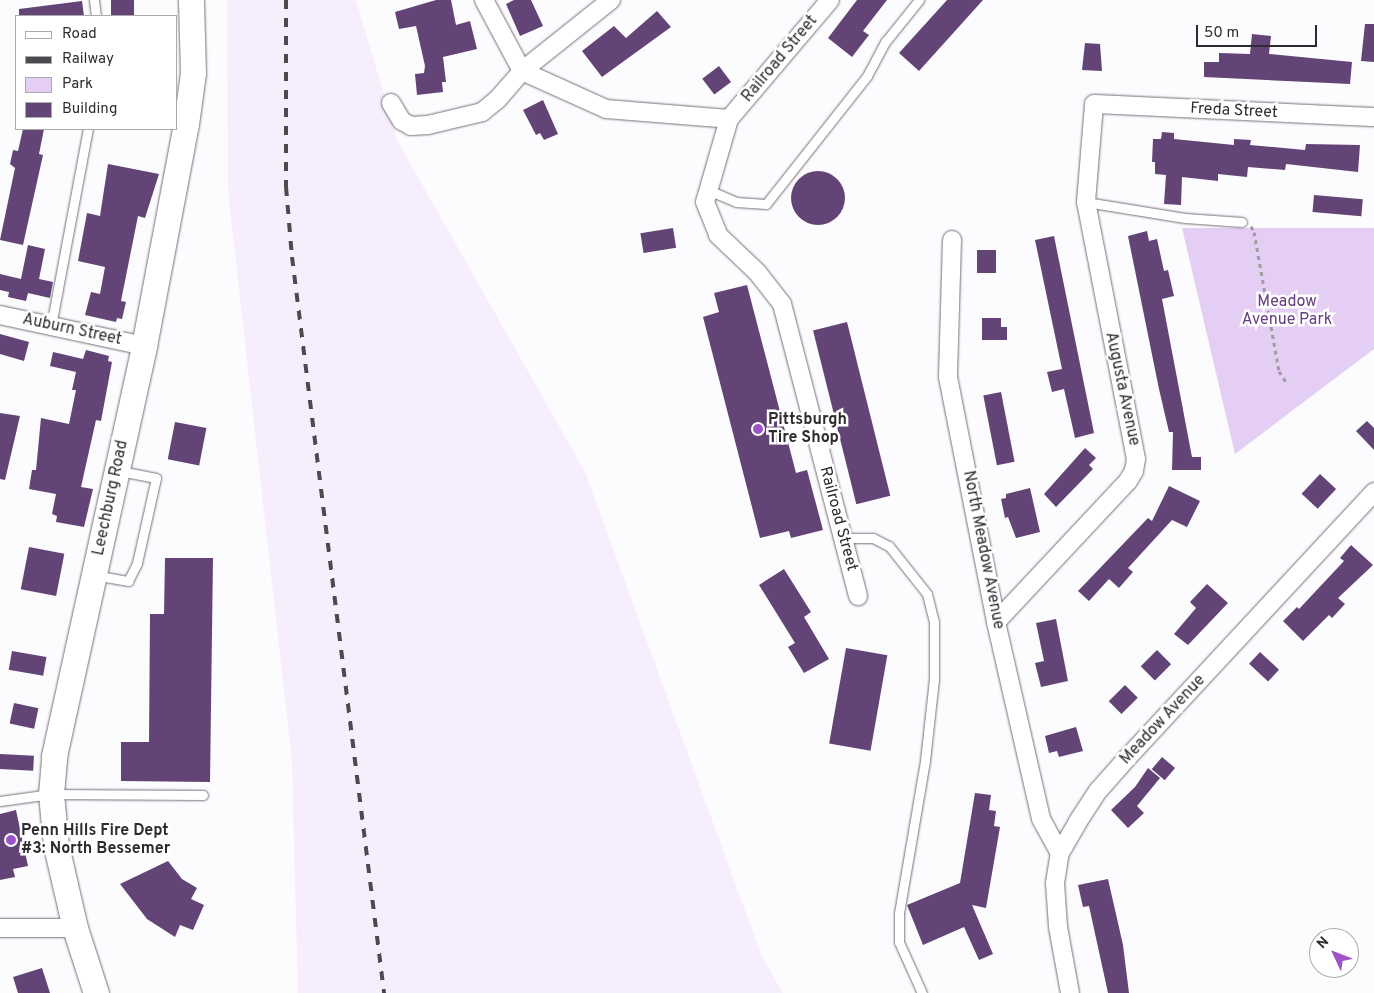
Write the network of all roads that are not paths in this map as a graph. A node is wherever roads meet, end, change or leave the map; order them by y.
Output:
1 (94, 0) edge
2 (191, 0) edge
3 (484, 0) edge
4 (611, 0) edge
5 (830, 0) edge
6 (919, 0) edge
7 (96, 15) edge
8 (522, 71) junction
9 (391, 103) dead end
10 (1094, 104) joint
11 (1374, 118) edge
12 (729, 119) junction
13 (88, 130) edge
14 (708, 190) junction
15 (1086, 202) junction
16 (1242, 222) road end
17 (952, 240) dead end
18 (0, 315) edge
19 (51, 326) junction
20 (144, 346) junction
21 (117, 471) junction
22 (1374, 492) edge
23 (843, 538) junction
24 (94, 575) junction
25 (858, 596) dead end
26 (996, 622) junction
27 (51, 794) junction
28 (203, 795) dead end
29 (5, 800) edge
30 (1060, 853) junction
31 (0, 928) edge
32 (75, 928) junction
33 (96, 993) edge
34 (922, 993) edge
35 (1070, 993) edge

1 - 7 lane
2 - 20 street, Leechburg Road
3 - 8 street
4 - 8 street
5 - 12 street, Railroad Street
6 - 14 lane
8 - 9 street
8 - 12 street
10 - 11 street, Freda Street
10 - 15 street, Augusta Avenue
12 - 14 street, Railroad Street
13 - 19 lane
14 - 23 street, Railroad Street
15 - 16 lane
15 - 26 street, Augusta Avenue
17 - 26 street, North Meadow Avenue
18 - 19 street, Auburn Street
19 - 20 street, Auburn Street
20 - 21 street, Leechburg Road
21 - 24 street, Leechburg Road
21 - 24 lane
22 - 30 street, Meadow Avenue
23 - 25 street, Railroad Street
23 - 34 lane
24 - 27 street, Leechburg Road
26 - 30 street, North Meadow Avenue
27 - 28 lane
27 - 29 lane
27 - 32 street, Leechburg Road
30 - 35 street, Meadow Avenue
31 - 32 street
32 - 33 street, Leechburg Road

